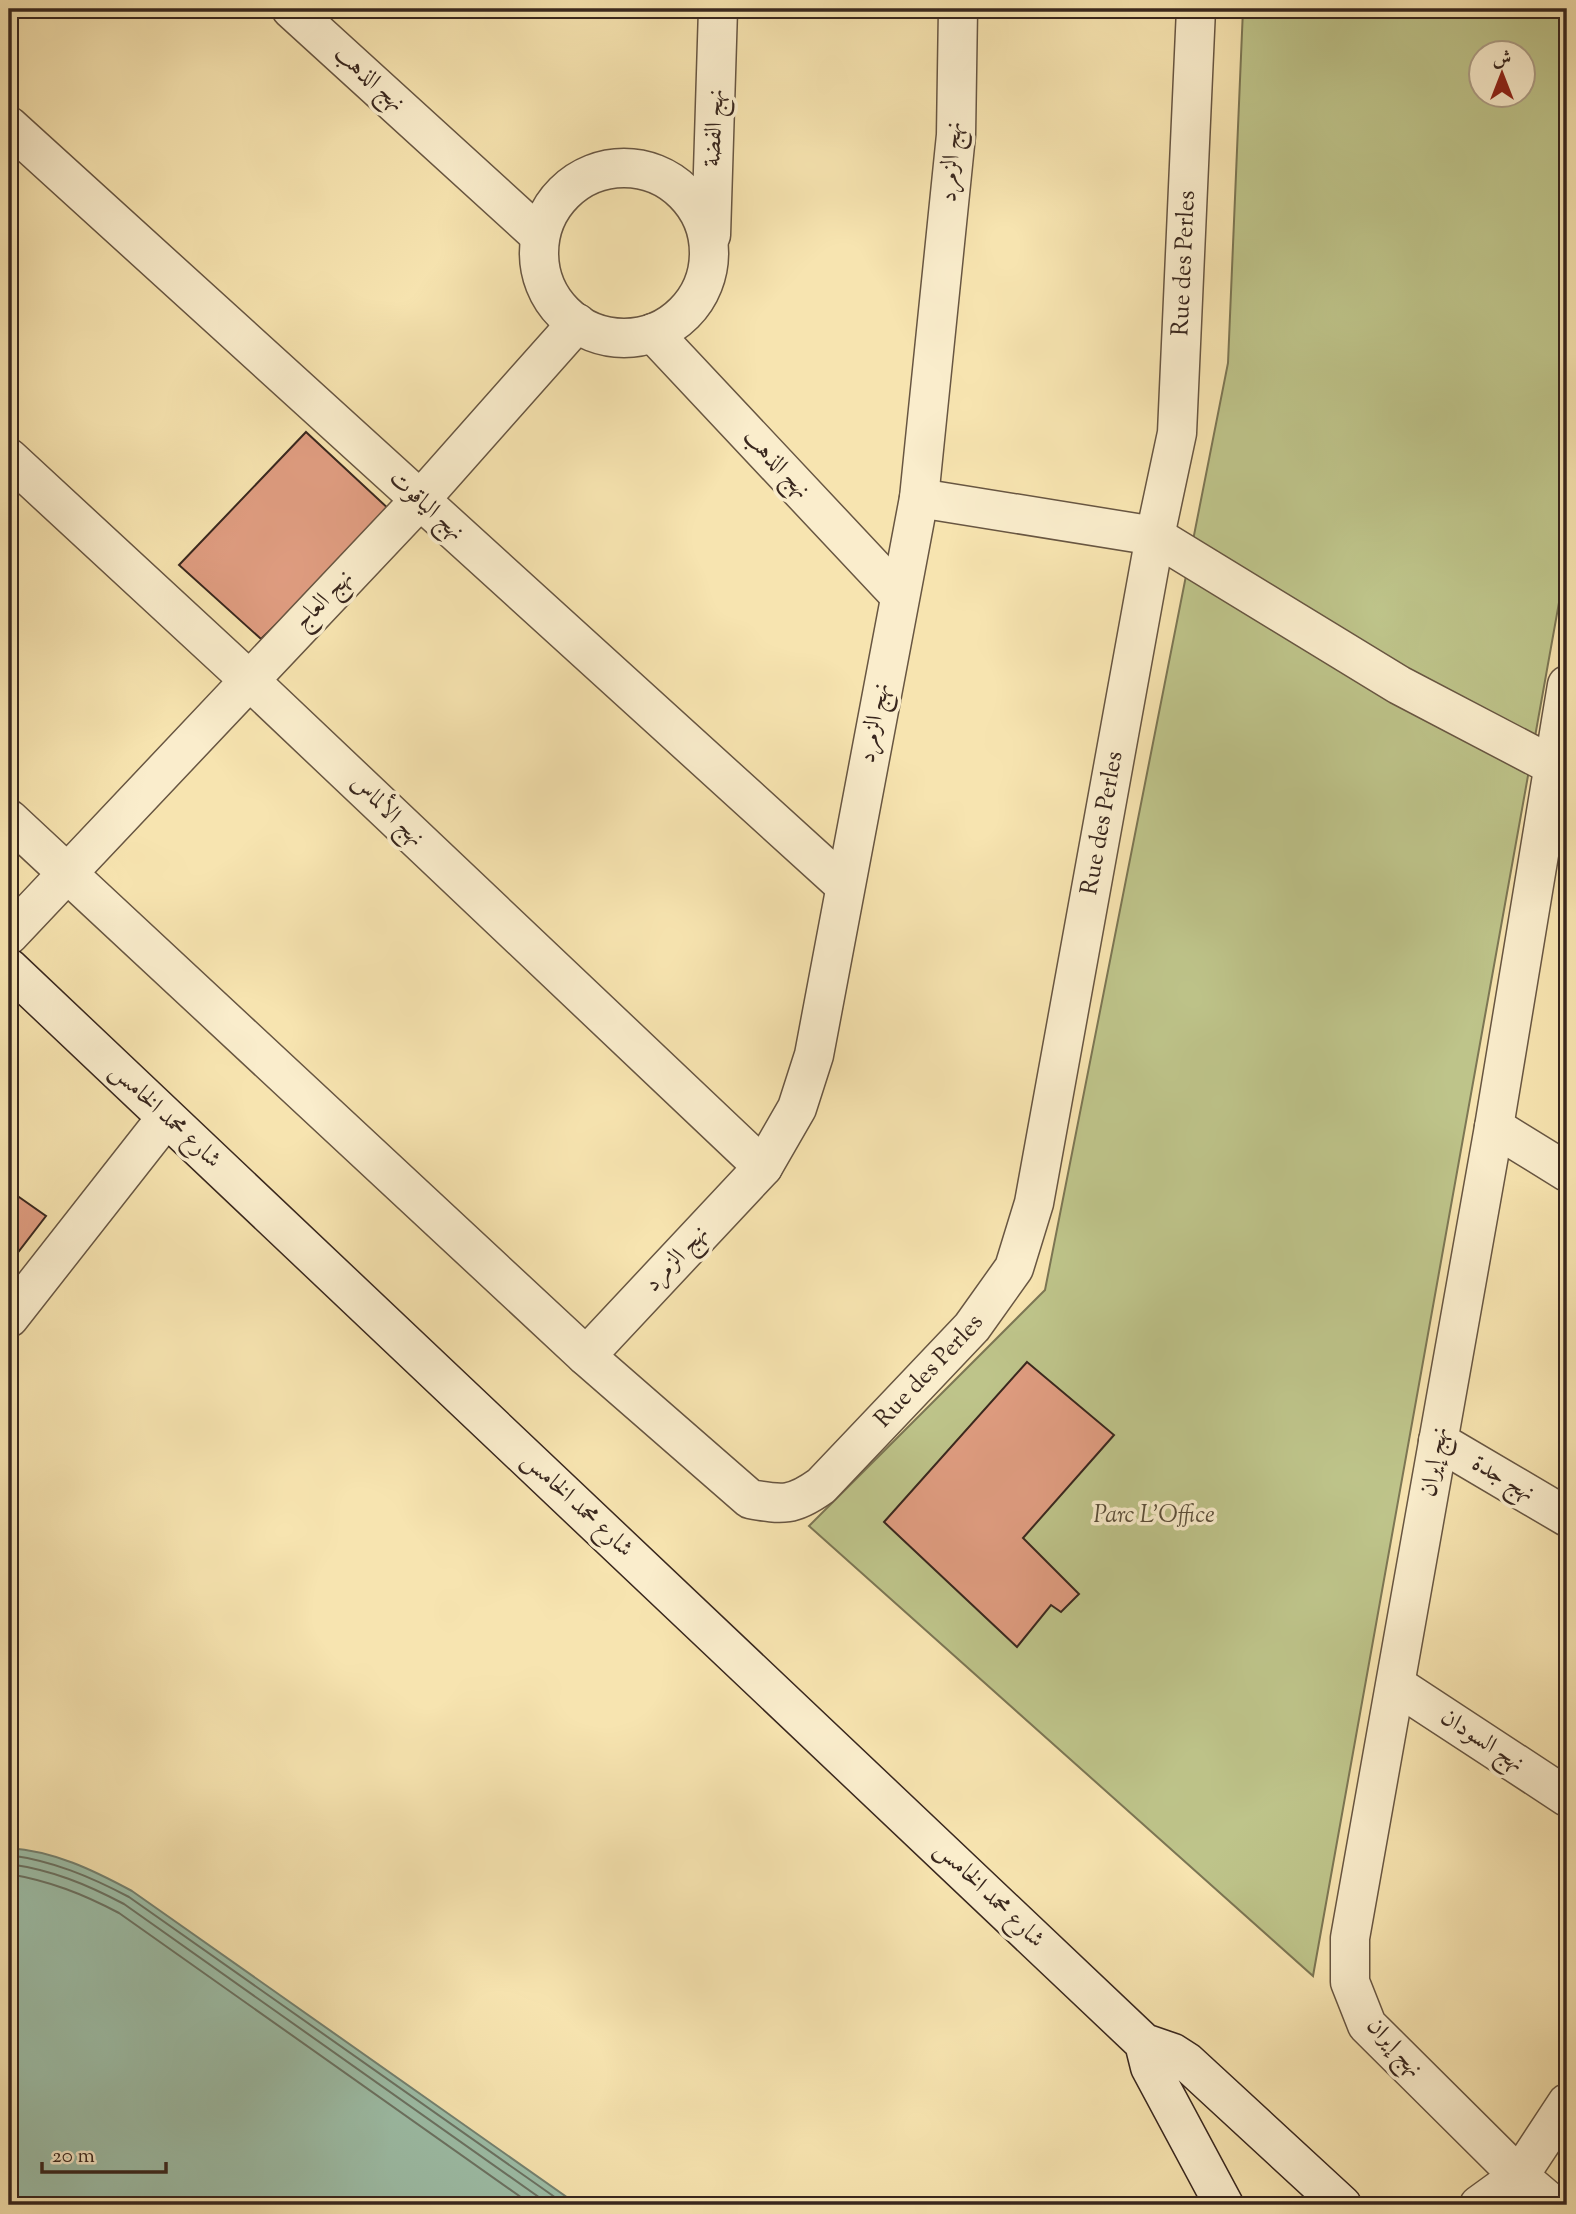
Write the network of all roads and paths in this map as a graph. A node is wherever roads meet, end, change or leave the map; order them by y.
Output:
1 (291, 9) edge
2 (718, 9) edge
3 (958, 9) edge
4 (1196, 9) edge
5 (9, 126) edge
6 (539, 235) junction
7 (710, 248) junction
8 (577, 323) junction
9 (653, 333) junction
10 (9, 458) edge
11 (919, 498) junction
12 (419, 501) junction
13 (1155, 536) junction
14 (899, 596) junction
15 (248, 679) junction
16 (1567, 685) edge
17 (1560, 769) edge
18 (9, 819) edge
19 (67, 873) junction
20 (844, 885) junction
21 (9, 935) edge
22 (9, 968) edge
23 (166, 1118) junction
24 (1494, 1127) junction
25 (763, 1167) junction
26 (1567, 1172) edge
27 (9, 1318) edge
28 (586, 1356) junction
29 (1438, 1441) junction
30 (1567, 1517) edge
31 (1396, 1685) junction
32 (1567, 1797) edge
33 (1144, 2043) junction
34 (1567, 2103) edge
35 (1519, 2176) junction
36 (1224, 2205) edge
37 (1342, 2205) edge
38 (1479, 2205) edge
39 (1553, 2205) edge

1 - 6 street, نهج الذهب
2 - 7 street, نهج الفضة
3 - 11 street, نهج الزمرد
4 - 13 street, Rue des Perles
5 - 12 street, نهج الياقوت
6 - 7 street
6 - 8 street
7 - 9 street
8 - 9 street
8 - 12 street, نهج العاج
9 - 14 street, نهج الذهب
10 - 15 street, نهج الألماس
11 - 13 street
11 - 14 street, نهج الزمرد
12 - 15 street, نهج العاج
12 - 20 street, نهج الياقوت
13 - 17 street
13 - 28 street, Rue des Perles
14 - 20 street, نهج الزمرد
15 - 19 street, نهج العاج
15 - 25 street, نهج الألماس
16 - 17 street, نهج إيران
17 - 24 street, نهج إيران
18 - 19 street
19 - 21 street, نهج العاج
19 - 28 street
20 - 25 street, نهج الزمرد
22 - 23 street, شارع محمد الخامس
23 - 27 street
23 - 33 street, شارع محمد الخامس
24 - 26 street
24 - 29 street, نهج إيران
25 - 28 street, نهج الزمرد
29 - 30 street, نهج جدة
29 - 31 street, نهج إيران
31 - 32 street, نهج السودان
31 - 35 street, نهج إيران
33 - 36 street, شارع محمد الخامس
33 - 37 street, شارع محمد الخامس
34 - 35 street
35 - 38 street
35 - 39 street, نهج إيران

